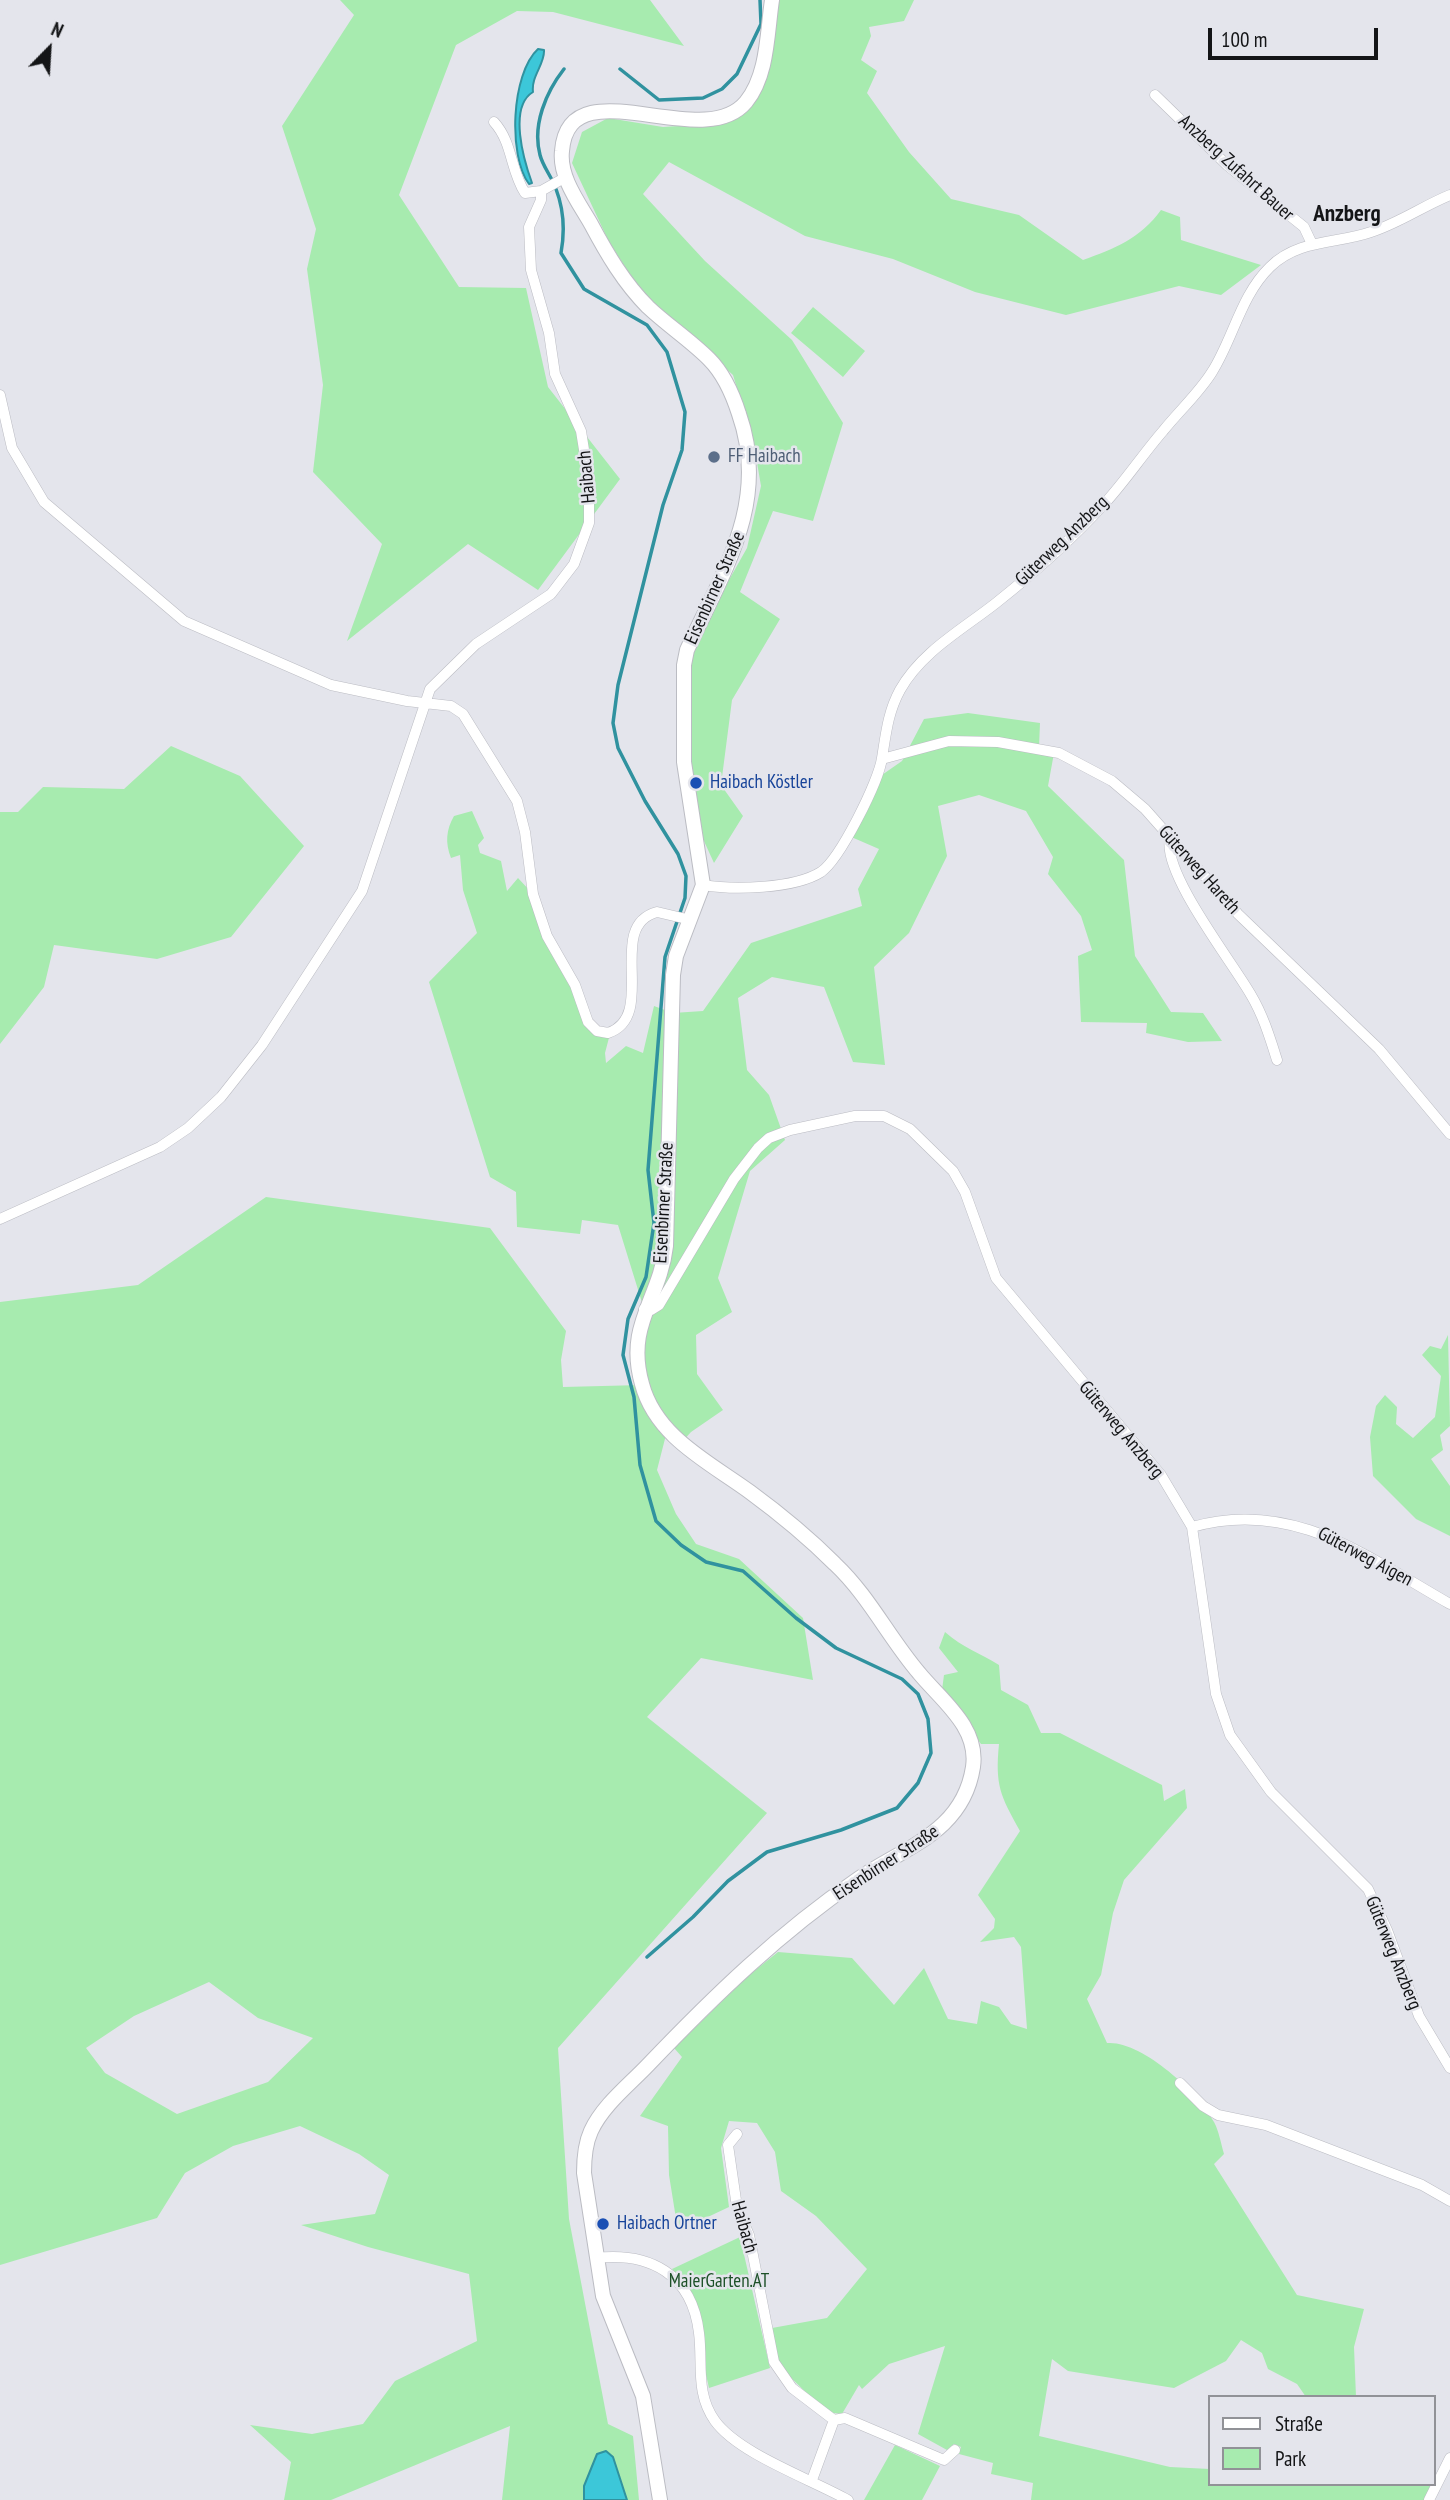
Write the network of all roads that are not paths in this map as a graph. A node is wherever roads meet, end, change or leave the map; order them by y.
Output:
1 (772, 0) edge
2 (1156, 95) dead end
3 (494, 122) dead end
4 (561, 180) junction
5 (544, 190) junction
6 (1450, 195) edge
7 (1312, 244) junction
8 (0, 395) edge
9 (424, 703) junction
10 (882, 759) junction
11 (1170, 839) junction
12 (703, 885) junction
13 (683, 917) junction
14 (1277, 1060) dead end
15 (1450, 1134) edge
16 (0, 1219) edge
17 (644, 1309) junction
18 (1192, 1527) junction
19 (1450, 1604) edge
20 (1450, 2068) edge
21 (1180, 2083) dead end
22 (737, 2134) dead end
23 (1450, 2201) edge
24 (596, 2258) junction
25 (834, 2420) junction
26 (955, 2450) dead end
27 (1450, 2458) edge
28 (812, 2480) junction
29 (660, 2500) edge
30 (848, 2500) edge
31 (1429, 2500) edge

1 - 4 main road, Eisenbirner Straße
2 - 7 street, Anzberg Zufahrt Bauer
3 - 5 street
4 - 5 street
4 - 12 main road, Eisenbirner Straße
5 - 9 street, Haibach
6 - 7 street, Güterweg Anzberg
7 - 10 street, Güterweg Anzberg
8 - 9 street
9 - 13 street
9 - 16 street, Haibach
10 - 11 street, Güterweg Hareth
10 - 12 street, Güterweg Anzberg
11 - 14 street
11 - 15 street, Güterweg Hareth
12 - 13 main road, Eisenbirner Straße
13 - 17 main road, Eisenbirner Straße
17 - 18 street, Güterweg Anzberg
17 - 24 main road, Eisenbirner Straße
18 - 19 street, Güterweg Aigen
18 - 20 street, Güterweg Anzberg
21 - 23 street
22 - 25 street, Haibach
24 - 28 street
24 - 29 main road, Eisenbirner Straße
25 - 26 street, Haibach
25 - 28 street
27 - 31 street
28 - 30 street

